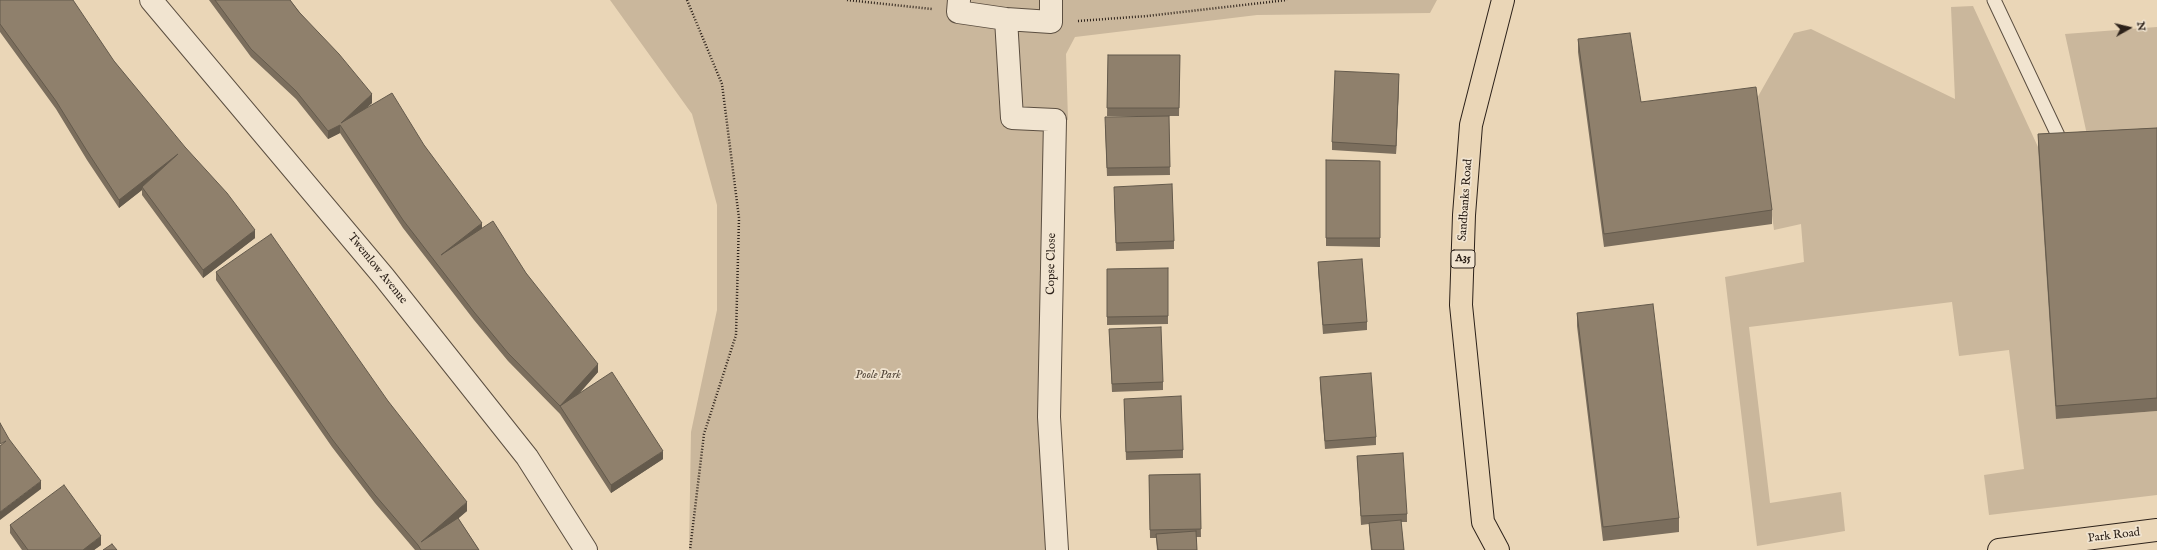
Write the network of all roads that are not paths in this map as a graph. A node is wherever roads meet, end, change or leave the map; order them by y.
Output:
1 (151, 0) edge
2 (1052, 0) edge
3 (1503, 0) edge
4 (1994, 0) edge
5 (959, 6) edge
6 (1006, 19) junction
7 (2063, 146) edge
8 (2157, 530) edge
9 (586, 550) edge
10 (1057, 550) edge
11 (1498, 550) edge
12 (2000, 550) edge

1 - 9 street, Twemlow Avenue
2 - 6 street
3 - 11 highway, Sandbanks Road / A35
4 - 7 lane
5 - 6 street
6 - 10 street, Copse Close
8 - 12 highway, Park Road

